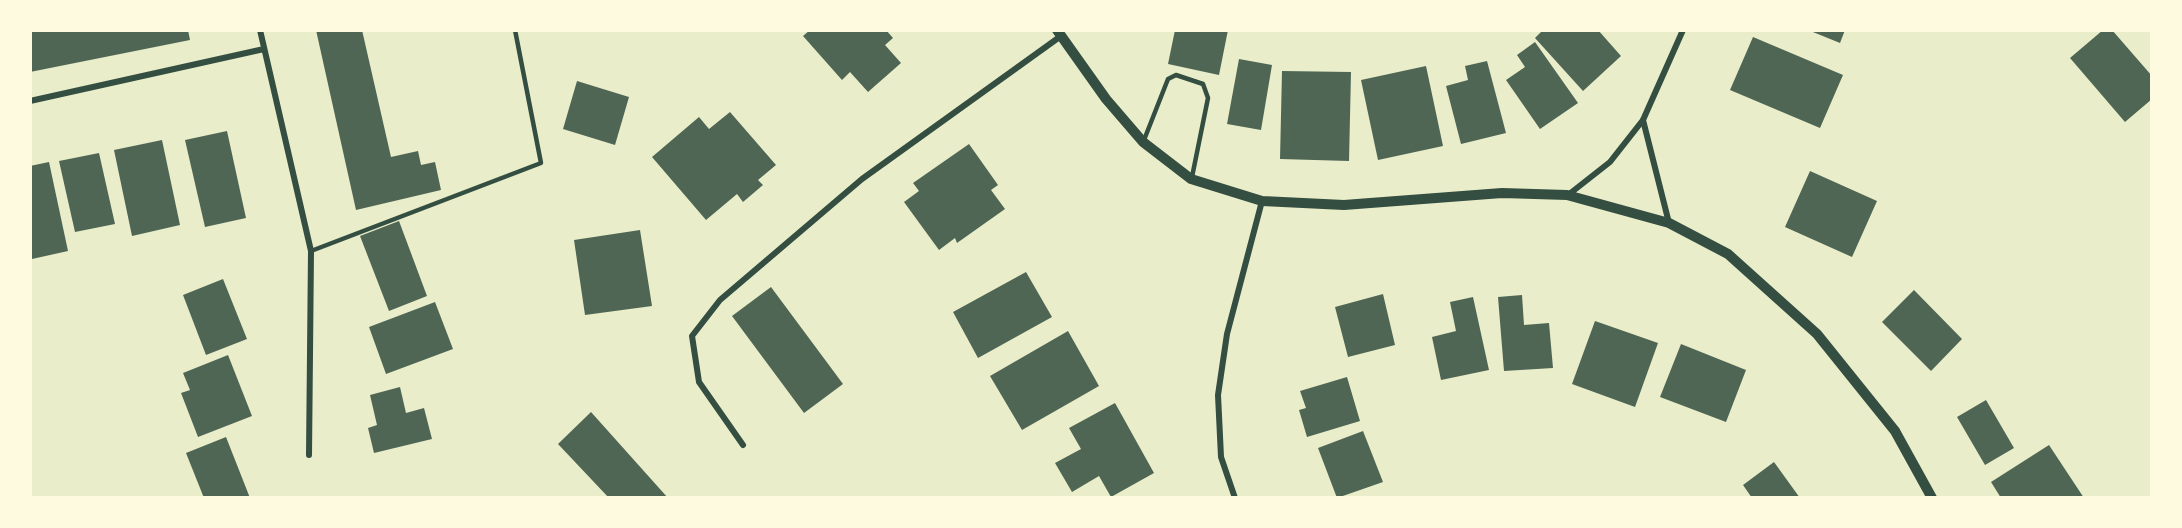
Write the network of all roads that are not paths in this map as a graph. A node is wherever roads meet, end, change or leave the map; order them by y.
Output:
1 (260, 30) edge
2 (515, 30) edge
3 (1683, 30) edge
4 (1059, 33) edge
5 (264, 49) junction
6 (30, 101) edge
7 (1643, 120) junction
8 (1143, 142) junction
9 (1191, 179) junction
10 (1567, 195) junction
11 (1262, 201) junction
12 (1669, 223) junction
13 (311, 251) junction
14 (743, 445) dead end
15 (309, 455) dead end
16 (1235, 498) edge
17 (1932, 498) edge

1 - 5 street
2 - 13 lane
3 - 7 street
4 - 8 street
4 - 14 street
5 - 6 street
5 - 13 street
7 - 10 street
7 - 12 street
8 - 9 street
8 - 9 lane
9 - 11 street
10 - 11 street
10 - 12 street
11 - 16 street
12 - 17 street
13 - 15 street

